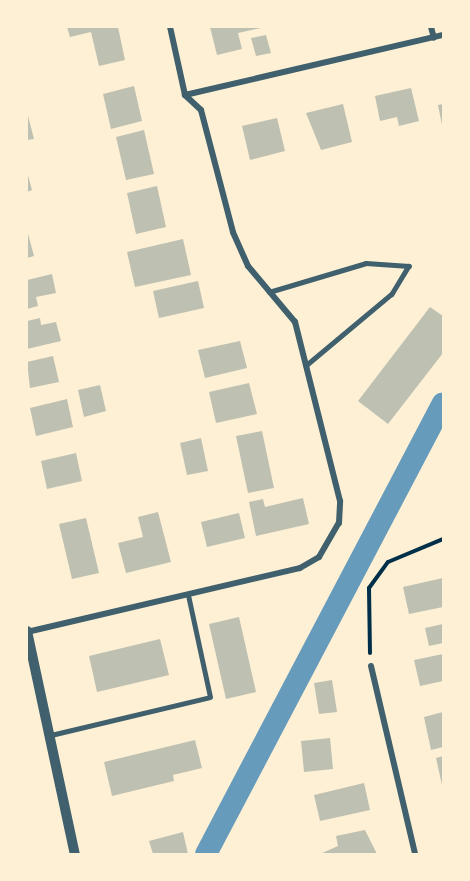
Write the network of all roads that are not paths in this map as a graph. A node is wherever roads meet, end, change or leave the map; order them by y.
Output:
1 (170, 27) edge
2 (431, 27) edge
3 (443, 35) edge
4 (434, 38) junction
5 (185, 95) junction
6 (269, 292) junction
7 (306, 366) junction
8 (188, 595) junction
9 (27, 632) edge
10 (371, 666) road end
11 (32, 676) edge
12 (51, 735) junction
13 (75, 854) edge
14 (415, 854) edge

1 - 5 street
2 - 4 street
3 - 4 street
4 - 5 street
5 - 6 street
6 - 7 street
6 - 7 lane
7 - 8 street
8 - 9 street
8 - 12 lane
9 - 11 street
10 - 14 street
11 - 12 street
12 - 13 street

